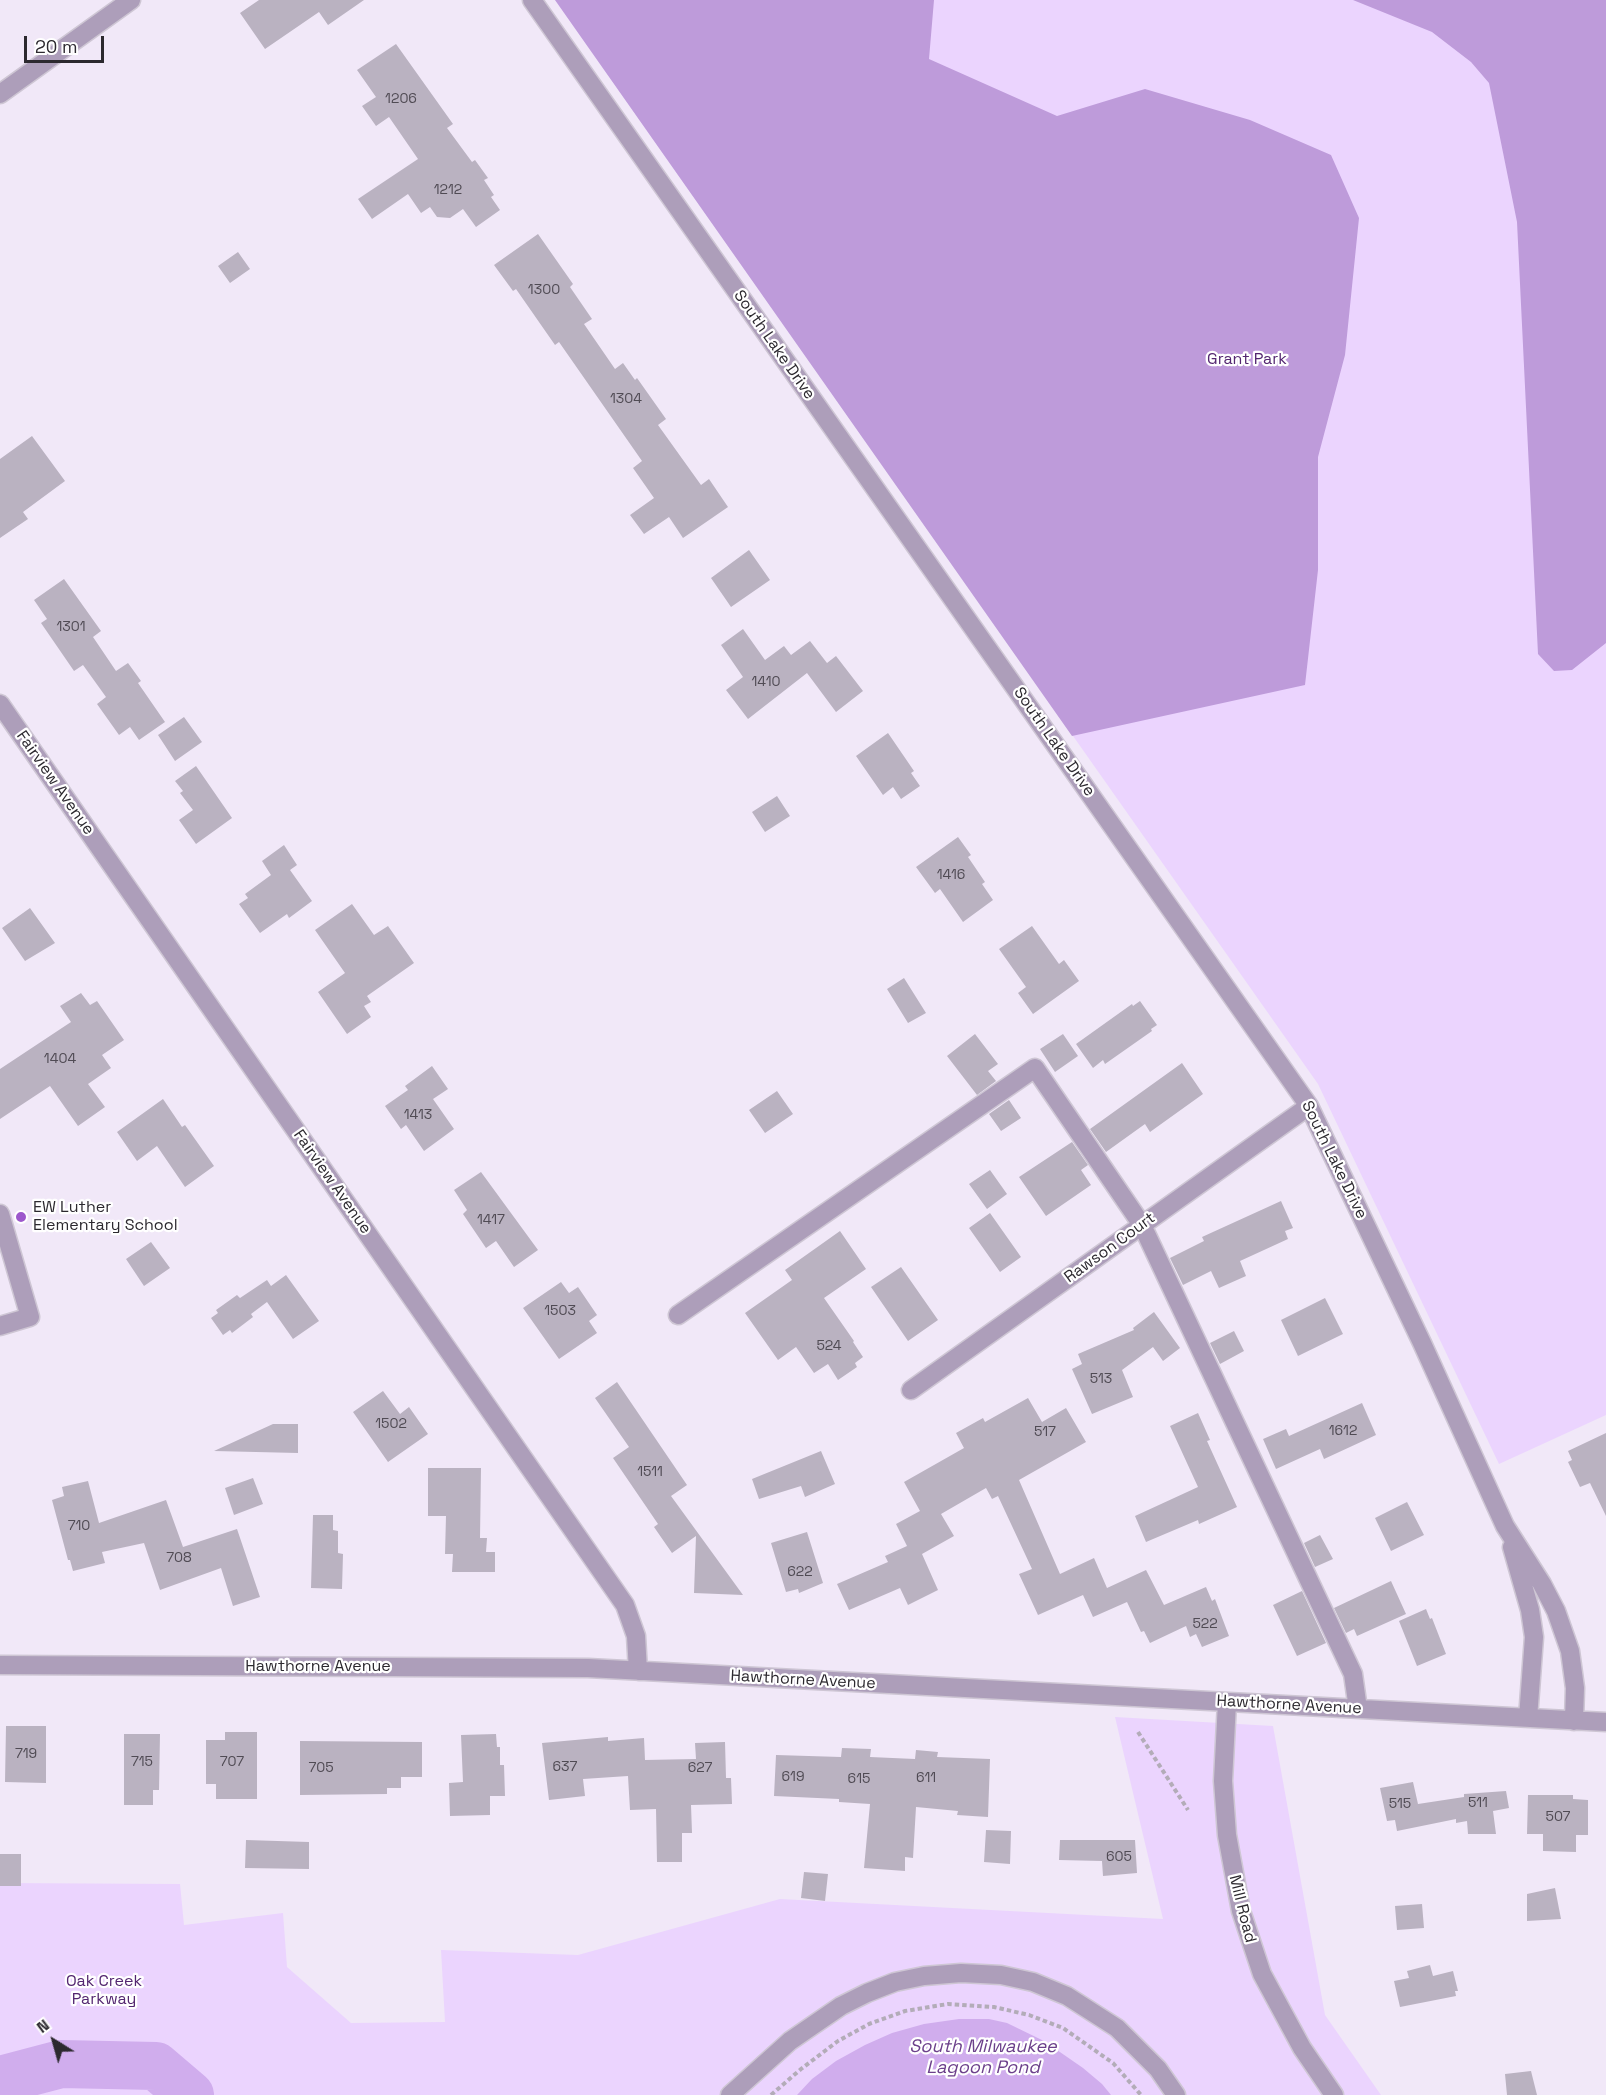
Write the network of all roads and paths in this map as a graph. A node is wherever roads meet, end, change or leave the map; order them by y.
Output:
1 (131, 0) edge
2 (532, 0) edge
3 (0, 94) edge
4 (0, 704) edge
5 (1309, 1106) junction
6 (0, 1214) edge
7 (1142, 1225) junction
8 (678, 1315) dead end
9 (0, 1326) edge
10 (911, 1390) dead end
11 (1505, 1526) junction
12 (0, 1665) edge
13 (638, 1671) junction
14 (1227, 1702) junction
15 (1358, 1709) junction
16 (1528, 1718) junction
17 (1574, 1721) junction
18 (1606, 1722) edge
19 (1138, 1732) dead end
20 (1188, 1810) dead end
21 (730, 2095) edge
22 (771, 2095) edge
23 (1141, 2095) edge
24 (1176, 2095) edge
25 (1334, 2095) edge

1 - 3 street
2 - 5 street, South Lake Drive
4 - 13 street, Fairview Avenue
5 - 7 street, Rawson Court
5 - 11 street, South Lake Drive
6 - 9 street
7 - 8 street
7 - 10 street, Rawson Court
7 - 15 street
11 - 16 street, South Lake Drive
11 - 17 street, South Lake Drive
12 - 13 street, Hawthorne Avenue
13 - 14 street, Hawthorne Avenue
14 - 15 street, Hawthorne Avenue
14 - 25 street, Mill Road
15 - 16 street, Hawthorne Avenue
16 - 17 street, Hawthorne Avenue
17 - 18 street, Hawthorne Avenue
19 - 20 path
21 - 24 street
22 - 23 path

